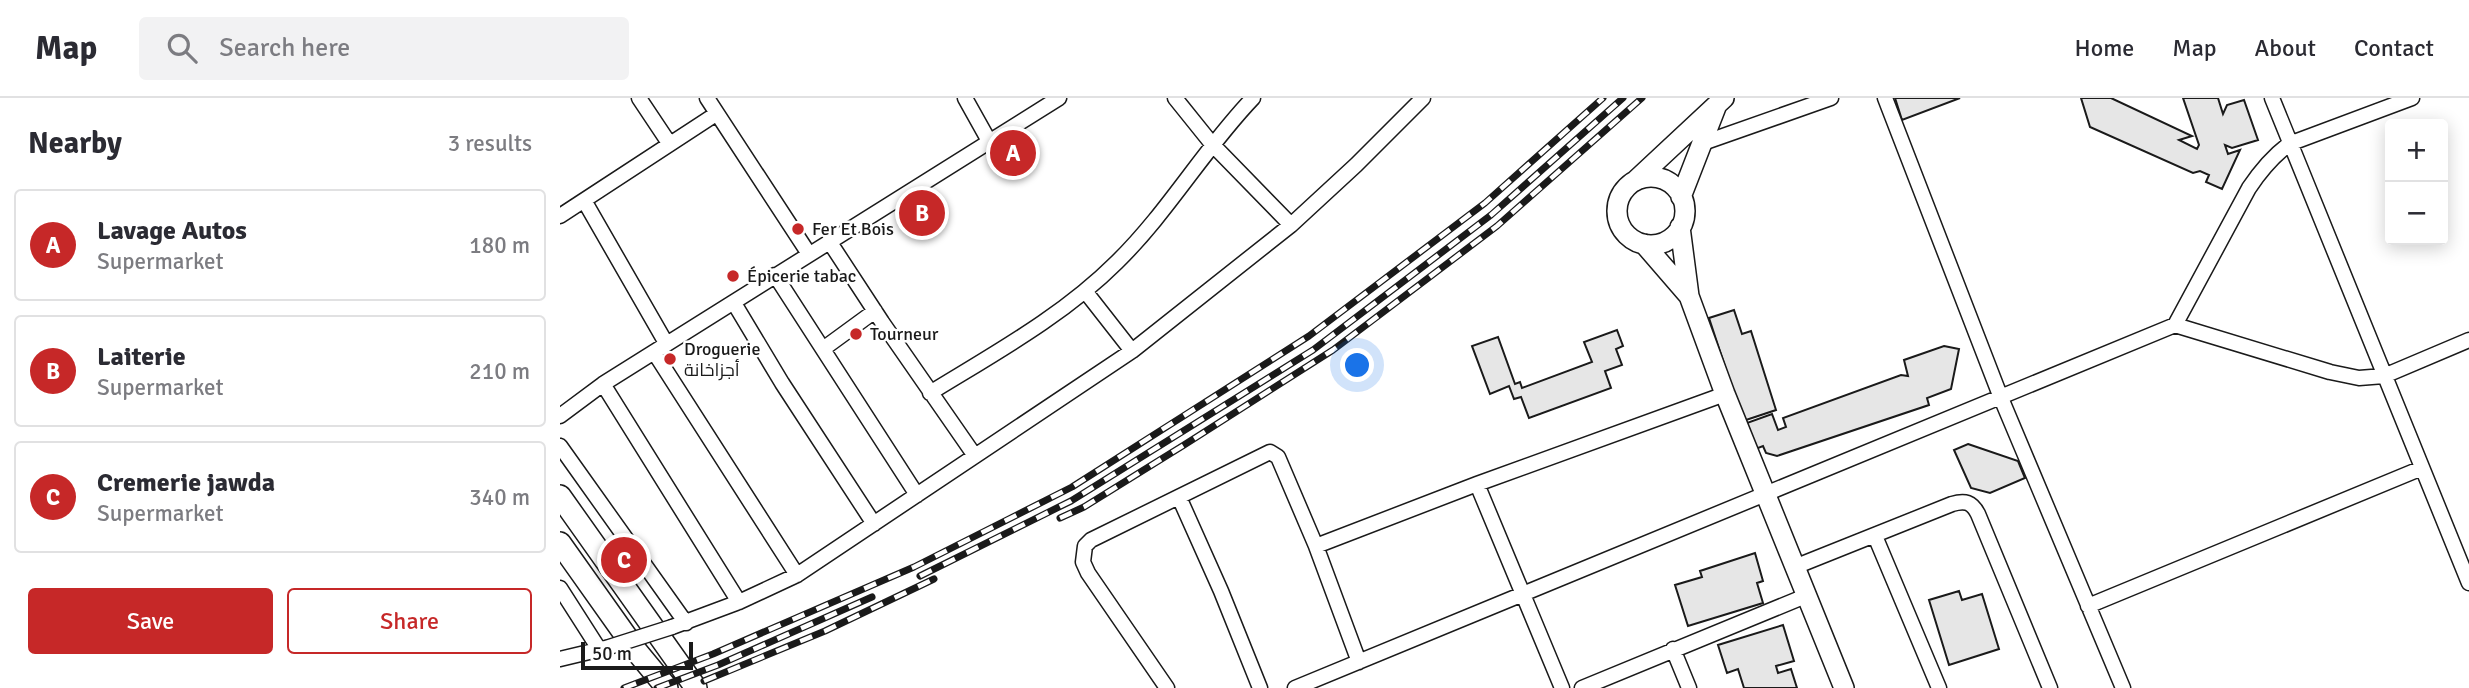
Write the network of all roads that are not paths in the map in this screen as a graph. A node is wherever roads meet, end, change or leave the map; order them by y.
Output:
1 (639, 98) edge
2 (707, 98) edge
3 (965, 98) edge
4 (1059, 98) edge
5 (1175, 98) edge
6 (1254, 98) edge
7 (1831, 98) edge
8 (1885, 98) edge
9 (2272, 98) edge
10 (2412, 98) edge
11 (1415, 101) edge
12 (1720, 102) edge
13 (716, 114) junction
14 (989, 141) junction
15 (669, 143) junction
16 (1703, 143) junction
17 (1212, 144) junction
18 (2290, 144) junction
19 (1636, 181) junction
20 (1681, 197) junction
21 (585, 202) junction
22 (560, 216) edge
23 (1291, 225) junction
24 (1680, 227) junction
25 (829, 241) junction
26 (1644, 244) junction
27 (809, 254) junction
28 (775, 275) junction
29 (1086, 291) junction
30 (1689, 296) junction
31 (734, 303) junction
32 (875, 312) junction
33 (2175, 325) junction
34 (2469, 340) edge
35 (666, 343) junction
36 (823, 349) junction
37 (1132, 351) junction
38 (653, 352) junction
39 (2384, 376) junction
40 (603, 384) junction
41 (930, 393) junction
42 (1725, 394) junction
43 (2001, 397) junction
44 (560, 415) edge
45 (560, 446) edge
46 (975, 456) junction
47 (2422, 468) junction
48 (1477, 484) junction
49 (1767, 492) junction
50 (917, 495) junction
51 (560, 496) edge
52 (1179, 497) junction
53 (874, 524) junction
54 (1875, 536) junction
55 (560, 543) edge
56 (1316, 546) junction
57 (1797, 566) junction
58 (797, 575) junction
59 (2469, 583) edge
60 (560, 588) edge
61 (1523, 594) junction
62 (1808, 596) junction
63 (739, 602) junction
64 (2088, 606) junction
65 (679, 625) junction
66 (603, 649) junction
67 (1673, 649) junction
68 (560, 659) edge
69 (1359, 662) junction
70 (667, 688) edge
71 (696, 688) edge
72 (1167, 688) edge
73 (1259, 688) edge
74 (1295, 688) edge
75 (1562, 688) edge
76 (1582, 688) edge
77 (1689, 688) edge
78 (1844, 688) edge
79 (1939, 688) edge
80 (2050, 688) edge
81 (2123, 688) edge

1 - 15 street
2 - 13 street
3 - 14 street
4 - 14 street
5 - 17 street
6 - 17 street
7 - 16 street
8 - 43 street
9 - 18 street
10 - 18 street
11 - 23 street
12 - 16 street
12 - 19 street
13 - 15 street
13 - 27 street
14 - 25 street
15 - 21 street
16 - 20 street
17 - 23 street
17 - 29 street
18 - 33 street
18 - 39 street
19 - 20 street
19 - 26 street
20 - 24 street
21 - 22 street
21 - 35 street
23 - 37 street
24 - 26 street
24 - 30 street
25 - 27 street
25 - 32 street
26 - 30 street
27 - 28 street
28 - 31 street
28 - 36 street
29 - 37 street
29 - 41 street
30 - 42 street
31 - 35 street
31 - 53 street
32 - 36 street
32 - 41 street
33 - 39 street
33 - 43 street
34 - 39 street
35 - 38 street
36 - 50 street
37 - 46 street
38 - 40 street
38 - 58 street
39 - 47 street
40 - 44 street
40 - 63 street
41 - 46 street
42 - 48 street
42 - 49 street
43 - 49 street
43 - 64 street
45 - 65 street
46 - 50 street
47 - 59 street
47 - 64 street
48 - 56 street
48 - 61 street
49 - 57 street
49 - 61 street
50 - 53 street
51 - 71 main road
52 - 56 street
52 - 72 street
52 - 73 street
53 - 58 street
54 - 57 street
54 - 79 street
54 - 80 street
55 - 70 main road
56 - 69 street
57 - 62 street
58 - 63 street
60 - 66 street
61 - 69 street
61 - 75 street
62 - 67 street
62 - 78 street
63 - 65 street
64 - 81 street
65 - 66 street, bridge
66 - 68 street
67 - 76 street
67 - 77 street
69 - 74 street

